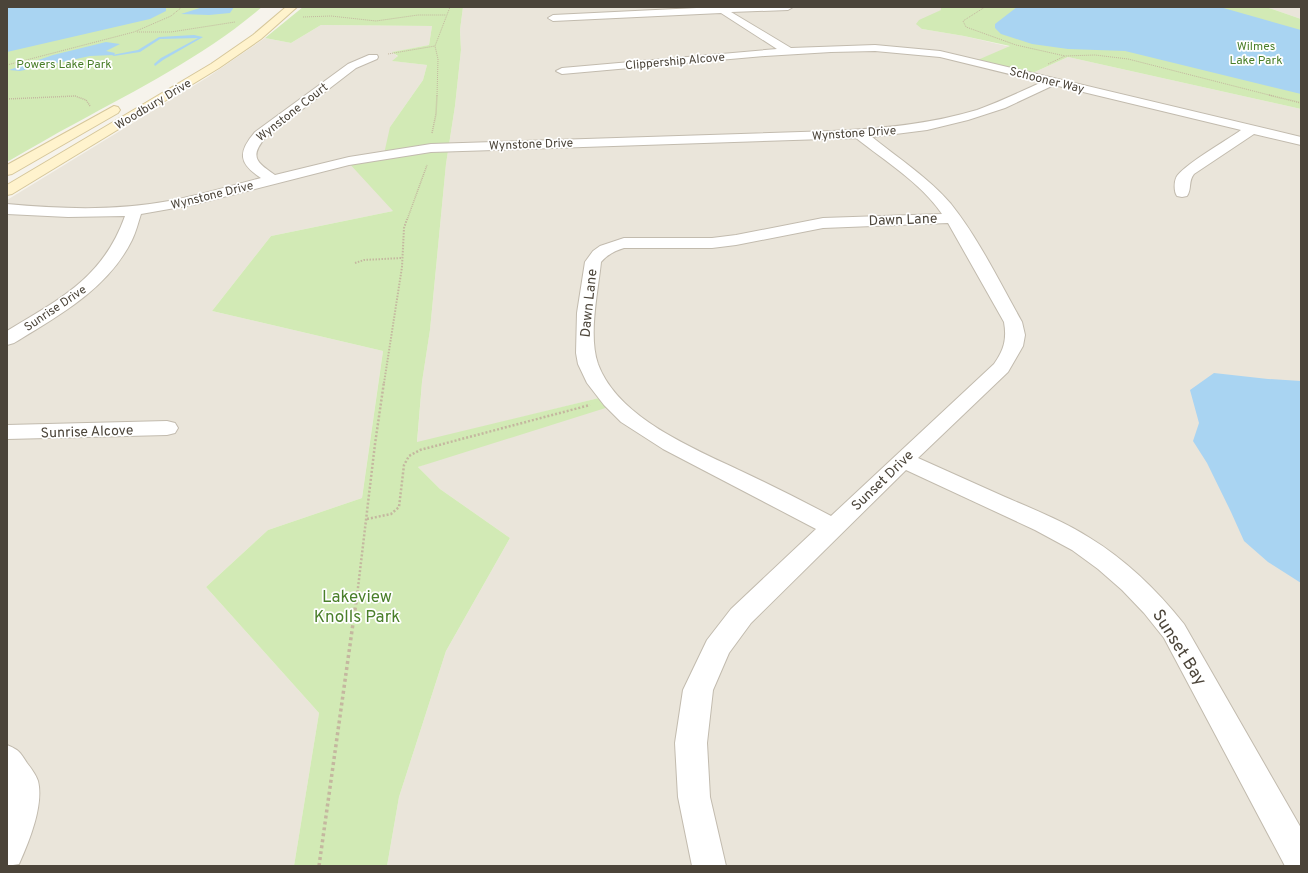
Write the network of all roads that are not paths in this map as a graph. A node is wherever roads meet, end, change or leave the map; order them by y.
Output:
1 (292, 7) edge
2 (788, 7) edge
3 (721, 9) edge
4 (553, 18) dead end
5 (788, 51) junction
6 (373, 57) road end
7 (562, 71) dead end
8 (1052, 81) junction
9 (125, 104) dead end
10 (1252, 129) junction
11 (860, 134) junction
12 (1301, 141) edge
13 (7, 171) edge
14 (272, 179) junction
15 (7, 191) edge
16 (1182, 193) dead end
17 (7, 209) edge
18 (134, 211) junction
19 (953, 218) junction
20 (7, 339) edge
21 (167, 428) dead end
22 (7, 432) edge
23 (902, 460) junction
24 (833, 527) junction
25 (7, 759) edge
26 (7, 853) edge
27 (1301, 860) edge
28 (709, 866) edge

1 - 15 main road, Woodbury Drive
2 - 3 street
3 - 4 street
3 - 5 street
5 - 7 street, Clippership Alcove
5 - 8 street, Schooner Way
6 - 14 street, Wynstone Court
8 - 10 street, Schooner Way
8 - 11 street, Wynstone Drive
9 - 13 main road, Woodbury Drive
10 - 12 street, Schooner Way
10 - 16 street
11 - 14 street, Wynstone Drive
11 - 19 street, Sunset Drive
14 - 18 street, Wynstone Drive
17 - 18 street, Wynstone Drive
18 - 20 street, Sunrise Drive
19 - 23 street, Sunset Drive
19 - 24 street, Dawn Lane
21 - 22 street, Sunrise Alcove
23 - 24 street, Sunset Drive
23 - 27 street, Sunset Bay
24 - 28 street, Sunset Drive
25 - 26 street

